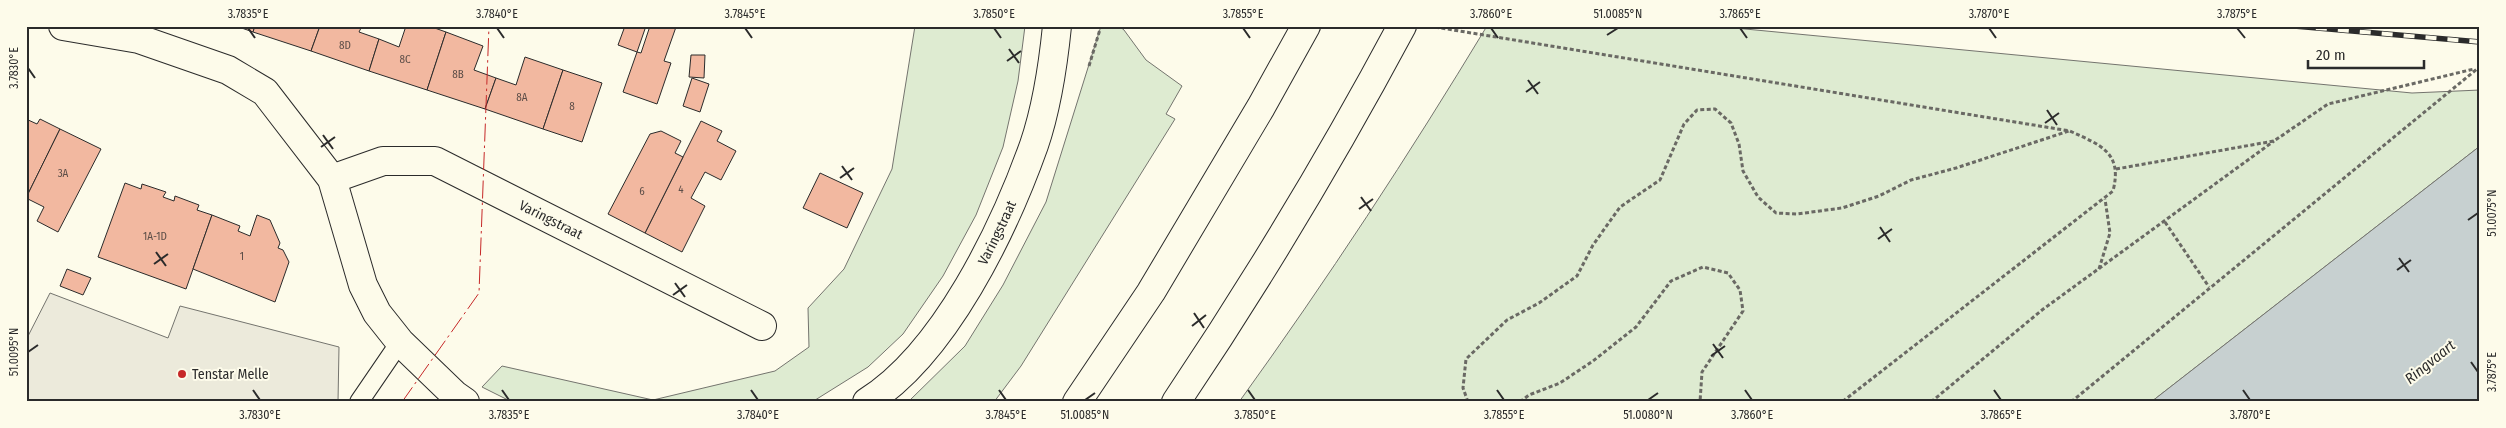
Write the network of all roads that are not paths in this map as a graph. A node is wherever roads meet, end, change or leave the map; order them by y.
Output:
1 (63, 26) edge
2 (1057, 26) edge
3 (1306, 26) edge
4 (1402, 26) edge
5 (332, 179) junction
6 (762, 326) dead end
7 (400, 342) junction
8 (359, 402) edge
9 (465, 402) edge
10 (867, 402) edge
11 (1077, 402) edge
12 (1176, 402) edge

1 - 5 main road
2 - 10 main road, Varingstraat
3 - 11 main road
4 - 12 main road
5 - 6 main road, Varingstraat
5 - 7 main road
7 - 8 lane
7 - 9 main road

